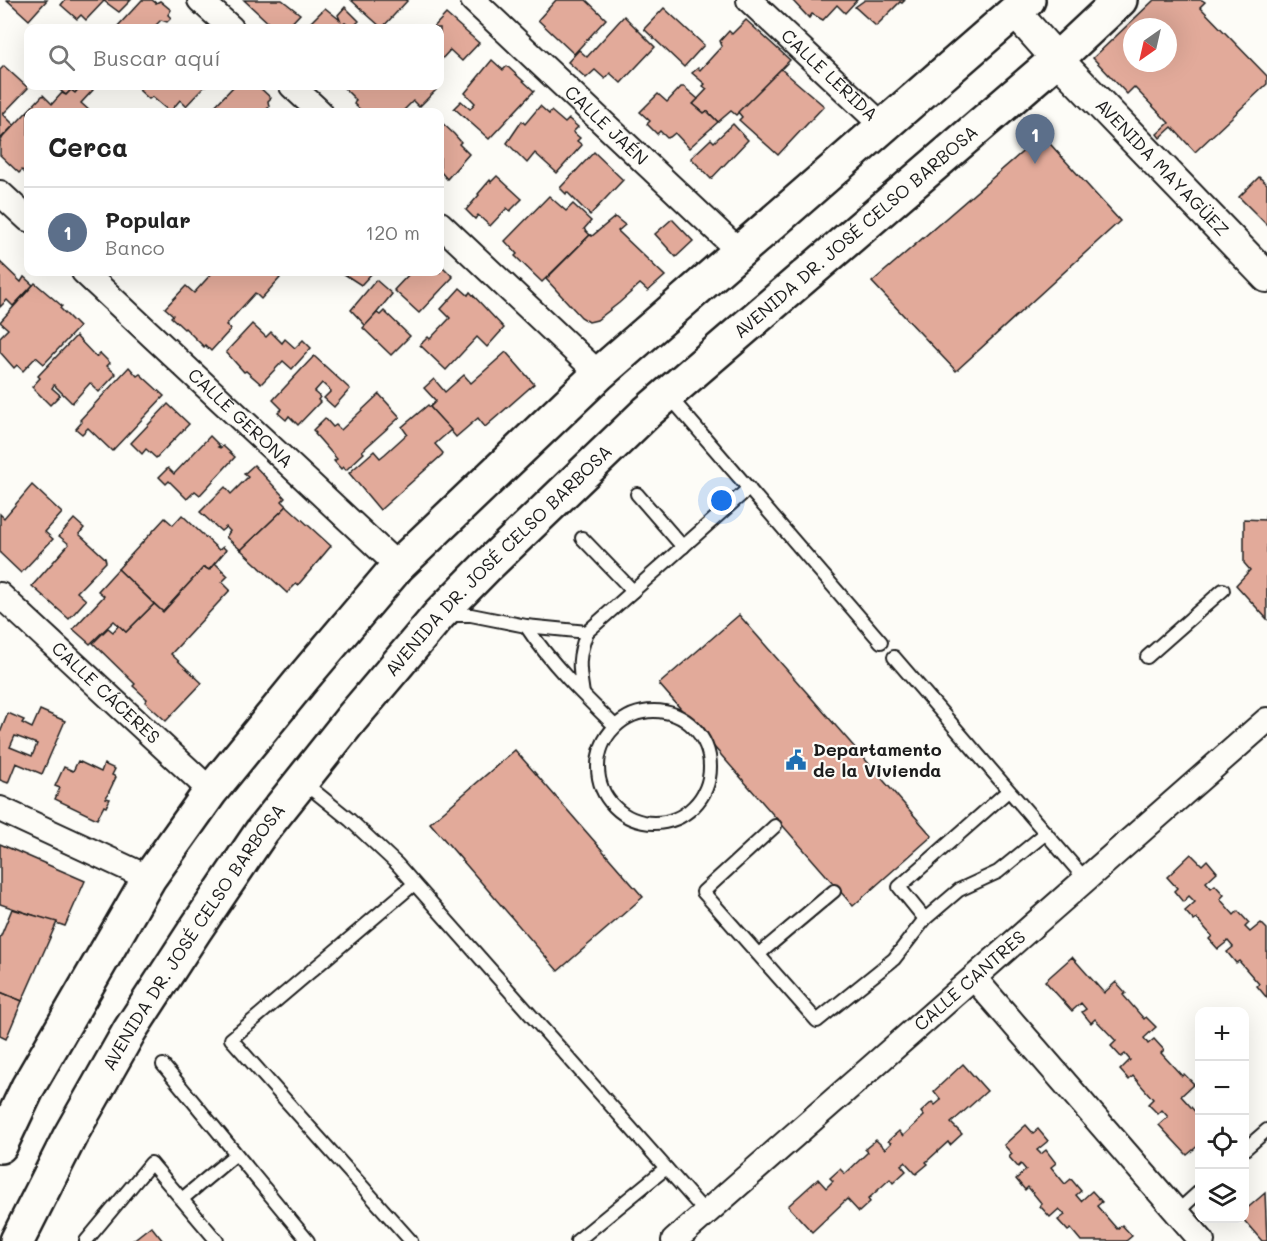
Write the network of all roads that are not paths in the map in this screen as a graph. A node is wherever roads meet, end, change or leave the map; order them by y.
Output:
1 (200, 0) edge
2 (473, 0) edge
3 (749, 0) edge
4 (1120, 0) edge
5 (1015, 4) edge
6 (227, 24) edge
7 (1057, 59) junction
8 (295, 90) edge
9 (316, 108) edge
10 (883, 126) junction
11 (0, 193) edge
12 (24, 215) edge
13 (444, 228) edge
14 (739, 250) junction
15 (88, 276) edge
16 (1267, 277) edge
17 (599, 374) junction
18 (668, 395) junction
19 (749, 488) junction
20 (637, 494) dead end
21 (582, 538) dead end
22 (682, 547) junction
23 (398, 566) junction
24 (1223, 590) dead end
25 (633, 591) junction
26 (0, 595) edge
27 (439, 615) junction
28 (526, 626) junction
29 (587, 632) junction
30 (881, 642) dead end
31 (894, 657) dead end
32 (1147, 657) dead end
33 (583, 696) junction
34 (1267, 720) edge
35 (615, 726) junction
36 (303, 781) junction
37 (211, 791) junction
38 (1008, 791) junction
39 (0, 809) edge
40 (775, 826) dead end
41 (1047, 833) junction
42 (149, 878) junction
43 (1086, 880) junction
44 (414, 884) junction
45 (834, 891) dead end
46 (925, 920) junction
47 (759, 954) junction
48 (974, 978) junction
49 (163, 1065) dead end
50 (1267, 1130) edge
51 (0, 1146) edge
52 (1249, 1146) edge
53 (236, 1154) junction
54 (666, 1168) junction
55 (1195, 1196) edge
56 (182, 1200) junction
57 (1178, 1212) junction
58 (706, 1213) junction
59 (17, 1241) edge
60 (86, 1241) edge
61 (218, 1241) edge
62 (308, 1241) edge
63 (411, 1241) edge
64 (577, 1241) edge
65 (674, 1241) edge
66 (1202, 1241) edge

1 - 6 street
2 - 14 street, CALLE JAÉN
3 - 10 street, CALLE LÉRIDA
4 - 7 main road, AVENIDA DR. JOSÉ CELSO BARBOSA
5 - 7 street, AVENIDA MAYAGÜEZ
5 - 10 main road
7 - 16 street, AVENIDA MAYAGÜEZ
7 - 18 main road, AVENIDA DR. JOSÉ CELSO BARBOSA
8 - 9 street
10 - 14 main road
11 - 12 street
13 - 17 street
14 - 17 main road
15 - 23 street, CALLE GERONA
17 - 23 main road
18 - 19 lane
18 - 27 main road, AVENIDA DR. JOSÉ CELSO BARBOSA
19 - 22 lane
19 - 30 lane
20 - 22 lane
21 - 25 lane
22 - 25 lane
23 - 37 main road
24 - 32 lane
25 - 29 lane
26 - 37 street, CALLE CÁCERES
27 - 28 lane
27 - 36 main road, AVENIDA DR. JOSÉ CELSO BARBOSA
28 - 29 lane
28 - 33 lane
29 - 33 lane
31 - 38 lane
33 - 35 lane
34 - 43 street, CALLE CANTRES
35 - 35 lane
36 - 44 lane
36 - 59 main road, AVENIDA DR. JOSÉ CELSO BARBOSA
37 - 42 main road
38 - 41 lane
38 - 46 lane
39 - 42 street
40 - 47 lane
41 - 43 lane
41 - 46 lane
42 - 51 main road
43 - 48 street, CALLE CANTRES
44 - 54 lane
44 - 63 lane
45 - 47 lane
46 - 47 lane
48 - 57 street
48 - 58 street, CALLE CANTRES
49 - 53 lane
50 - 52 lane
53 - 56 lane
53 - 62 lane
54 - 58 lane
54 - 64 lane
55 - 57 lane
56 - 60 lane
56 - 61 lane
57 - 66 street
58 - 65 street, CALLE CANTRES

